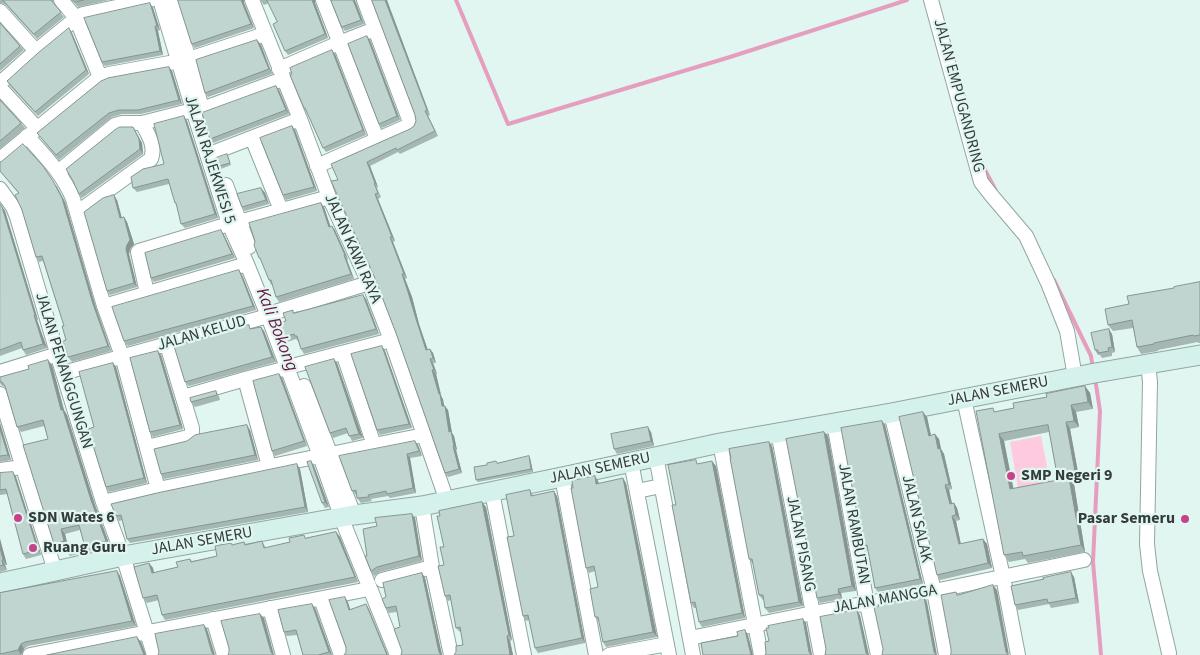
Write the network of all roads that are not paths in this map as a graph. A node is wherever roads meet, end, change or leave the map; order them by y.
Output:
1 (61, 0) edge
2 (150, 0) edge
3 (160, 0) edge
4 (171, 0) edge
5 (252, 0) edge
6 (323, 0) edge
7 (364, 0) edge
8 (931, 0) edge
9 (0, 11) edge
10 (76, 18) junction
11 (375, 29) junction
12 (266, 34) junction
13 (340, 43) junction
14 (36, 51) junction
15 (183, 60) junction
16 (281, 74) junction
17 (100, 77) junction
18 (0, 83) edge
19 (0, 88) edge
20 (197, 110) junction
21 (300, 119) junction
22 (142, 123) junction
23 (32, 132) junction
24 (252, 138) junction
25 (377, 139) junction
26 (215, 152) junction
27 (0, 159) edge
28 (317, 166) junction
29 (58, 172) junction
30 (0, 189) edge
31 (329, 197) junction
32 (281, 210) junction
33 (78, 212) junction
34 (234, 223) junction
35 (248, 264) junction
36 (369, 284) junction
37 (147, 293) junction
38 (104, 306) junction
39 (271, 314) junction
40 (391, 340) junction
41 (167, 345) junction
42 (58, 354) junction
43 (343, 354) junction
44 (1200, 355) edge
45 (122, 356) junction
46 (1148, 364) junction
47 (292, 367) junction
48 (0, 372) edge
49 (63, 373) junction
50 (1084, 376) junction
51 (245, 379) junction
52 (183, 397) junction
53 (964, 399) junction
54 (1, 402) edge
55 (891, 413) junction
56 (834, 423) junction
57 (778, 432) junction
58 (424, 436) junction
59 (720, 443) junction
60 (374, 445) junction
61 (147, 448) junction
62 (325, 455) junction
63 (656, 456) junction
64 (631, 462) junction
65 (268, 466) junction
66 (22, 467) junction
67 (0, 470) edge
68 (562, 477) junction
69 (662, 486) junction
70 (158, 489) junction
71 (637, 491) junction
72 (492, 492) junction
73 (447, 501) junction
74 (103, 502) junction
75 (422, 506) junction
76 (347, 516) junction
77 (122, 556) junction
78 (1084, 560) dead end
79 (432, 567) junction
80 (55, 571) junction
81 (1003, 577) junction
82 (382, 580) dead end
83 (0, 582) edge
84 (369, 589) junction
85 (934, 591) junction
86 (321, 599) junction
87 (867, 604) junction
88 (270, 608) junction
89 (813, 613) junction
90 (213, 619) junction
91 (755, 624) junction
92 (147, 633) junction
93 (690, 638) junction
94 (668, 649) edge
95 (80, 650) edge
96 (1169, 653) dead end
97 (30, 655) edge
98 (154, 655) edge
99 (224, 655) edge
100 (283, 655) edge
101 (341, 655) edge
102 (397, 655) edge
103 (451, 655) edge
104 (524, 655) edge
105 (596, 655) edge
106 (608, 655) edge
107 (693, 655) edge
108 (761, 655) edge
109 (821, 655) edge
110 (878, 655) edge
111 (946, 655) edge
112 (1018, 655) edge

1 - 10 street
2 - 10 street
3 - 15 street
4 - 15 street
5 - 12 street, JALAN KAWI RAYA
6 - 13 street
7 - 11 street
8 - 50 street, JALAN EMPUGANDRING
9 - 14 street
10 - 14 street
10 - 17 street
11 - 13 street
11 - 25 street
12 - 15 street
12 - 16 street, JALAN KAWI RAYA
13 - 16 street
13 - 25 street
14 - 18 street
15 - 17 street
15 - 20 street
16 - 20 street
16 - 21 street, JALAN KAWI RAYA
17 - 23 street
19 - 23 street
20 - 22 street
20 - 26 street
20 - 34 street, JALAN RAJEKWESI 5
21 - 24 street
21 - 28 street, JALAN KAWI RAYA
22 - 29 street
22 - 33 street
23 - 27 street
23 - 29 street
24 - 26 street
24 - 32 street
25 - 28 street
26 - 34 street
28 - 31 street, JALAN KAWI RAYA
29 - 33 street
30 - 42 street, JALAN PENANGGUNGAN
31 - 32 street
31 - 36 street, JALAN KAWI RAYA
32 - 34 street
33 - 38 street
34 - 35 street, JALAN RAJEKWESI 5
34 - 37 street
34 - 39 street
35 - 37 street
35 - 39 street, JALAN RAJEKWESI 5
36 - 39 street, JALAN KELUD
36 - 40 street, JALAN KAWI RAYA
37 - 38 street
38 - 45 street
39 - 41 street, JALAN KELUD
39 - 47 street
40 - 43 street
40 - 58 street, JALAN KAWI RAYA
41 - 45 street, JALAN KELUD
41 - 52 street
42 - 48 street
42 - 49 street, JALAN PENANGGUNGAN
43 - 47 street
43 - 60 street
44 - 46 street, JALAN SEMERU
45 - 49 street, JALAN KELUD
45 - 61 street
46 - 50 street, JALAN SEMERU
46 - 96 street
47 - 51 street
47 - 62 street
49 - 74 street, JALAN PENANGGUNGAN
50 - 53 street, JALAN SEMERU
51 - 52 street
51 - 65 street
52 - 61 street
53 - 55 street, JALAN SEMERU
53 - 81 street
54 - 66 street
55 - 56 street, JALAN SEMERU
55 - 85 street, JALAN SALAK
56 - 57 street, JALAN SEMERU
56 - 87 street, JALAN RAMBUTAN
57 - 59 street, JALAN SEMERU
57 - 89 street, JALAN PISANG
58 - 60 street
58 - 73 street, JALAN KAWI RAYA
59 - 63 street, JALAN SEMERU
59 - 91 street
60 - 62 street
61 - 70 street
62 - 65 street
62 - 76 street
63 - 64 street, JALAN SEMERU
63 - 69 street
64 - 68 street, JALAN SEMERU
64 - 71 street
65 - 70 street
66 - 67 street
66 - 80 street
68 - 72 street, JALAN SEMERU
68 - 105 street
69 - 71 street
69 - 93 street
70 - 74 street
71 - 94 street
72 - 73 street, JALAN SEMERU
72 - 104 street
73 - 75 street, JALAN SEMERU
74 - 77 street, JALAN PENANGGUNGAN
75 - 76 street, JALAN SEMERU
75 - 79 street
76 - 77 street, JALAN SEMERU
76 - 84 street
77 - 80 street, JALAN SEMERU
77 - 92 street, JALAN PENANGGUNGAN
78 - 81 street, JALAN MANGGA
79 - 82 street
79 - 103 street
80 - 83 street, JALAN SEMERU
81 - 85 street, JALAN MANGGA
81 - 112 street
84 - 86 street
84 - 102 street
85 - 87 street, JALAN MANGGA
85 - 111 street, JALAN SALAK
86 - 88 street
86 - 101 street
87 - 89 street, JALAN MANGGA
87 - 110 street, JALAN RAMBUTAN
88 - 90 street
88 - 100 street
89 - 91 street, JALAN MANGGA
89 - 109 street, JALAN PISANG
90 - 92 street
90 - 99 street
91 - 93 street, JALAN MANGGA
91 - 108 street
92 - 95 street
92 - 98 street, JALAN PENANGGUNGAN
93 - 107 street
94 - 106 street
95 - 97 street

